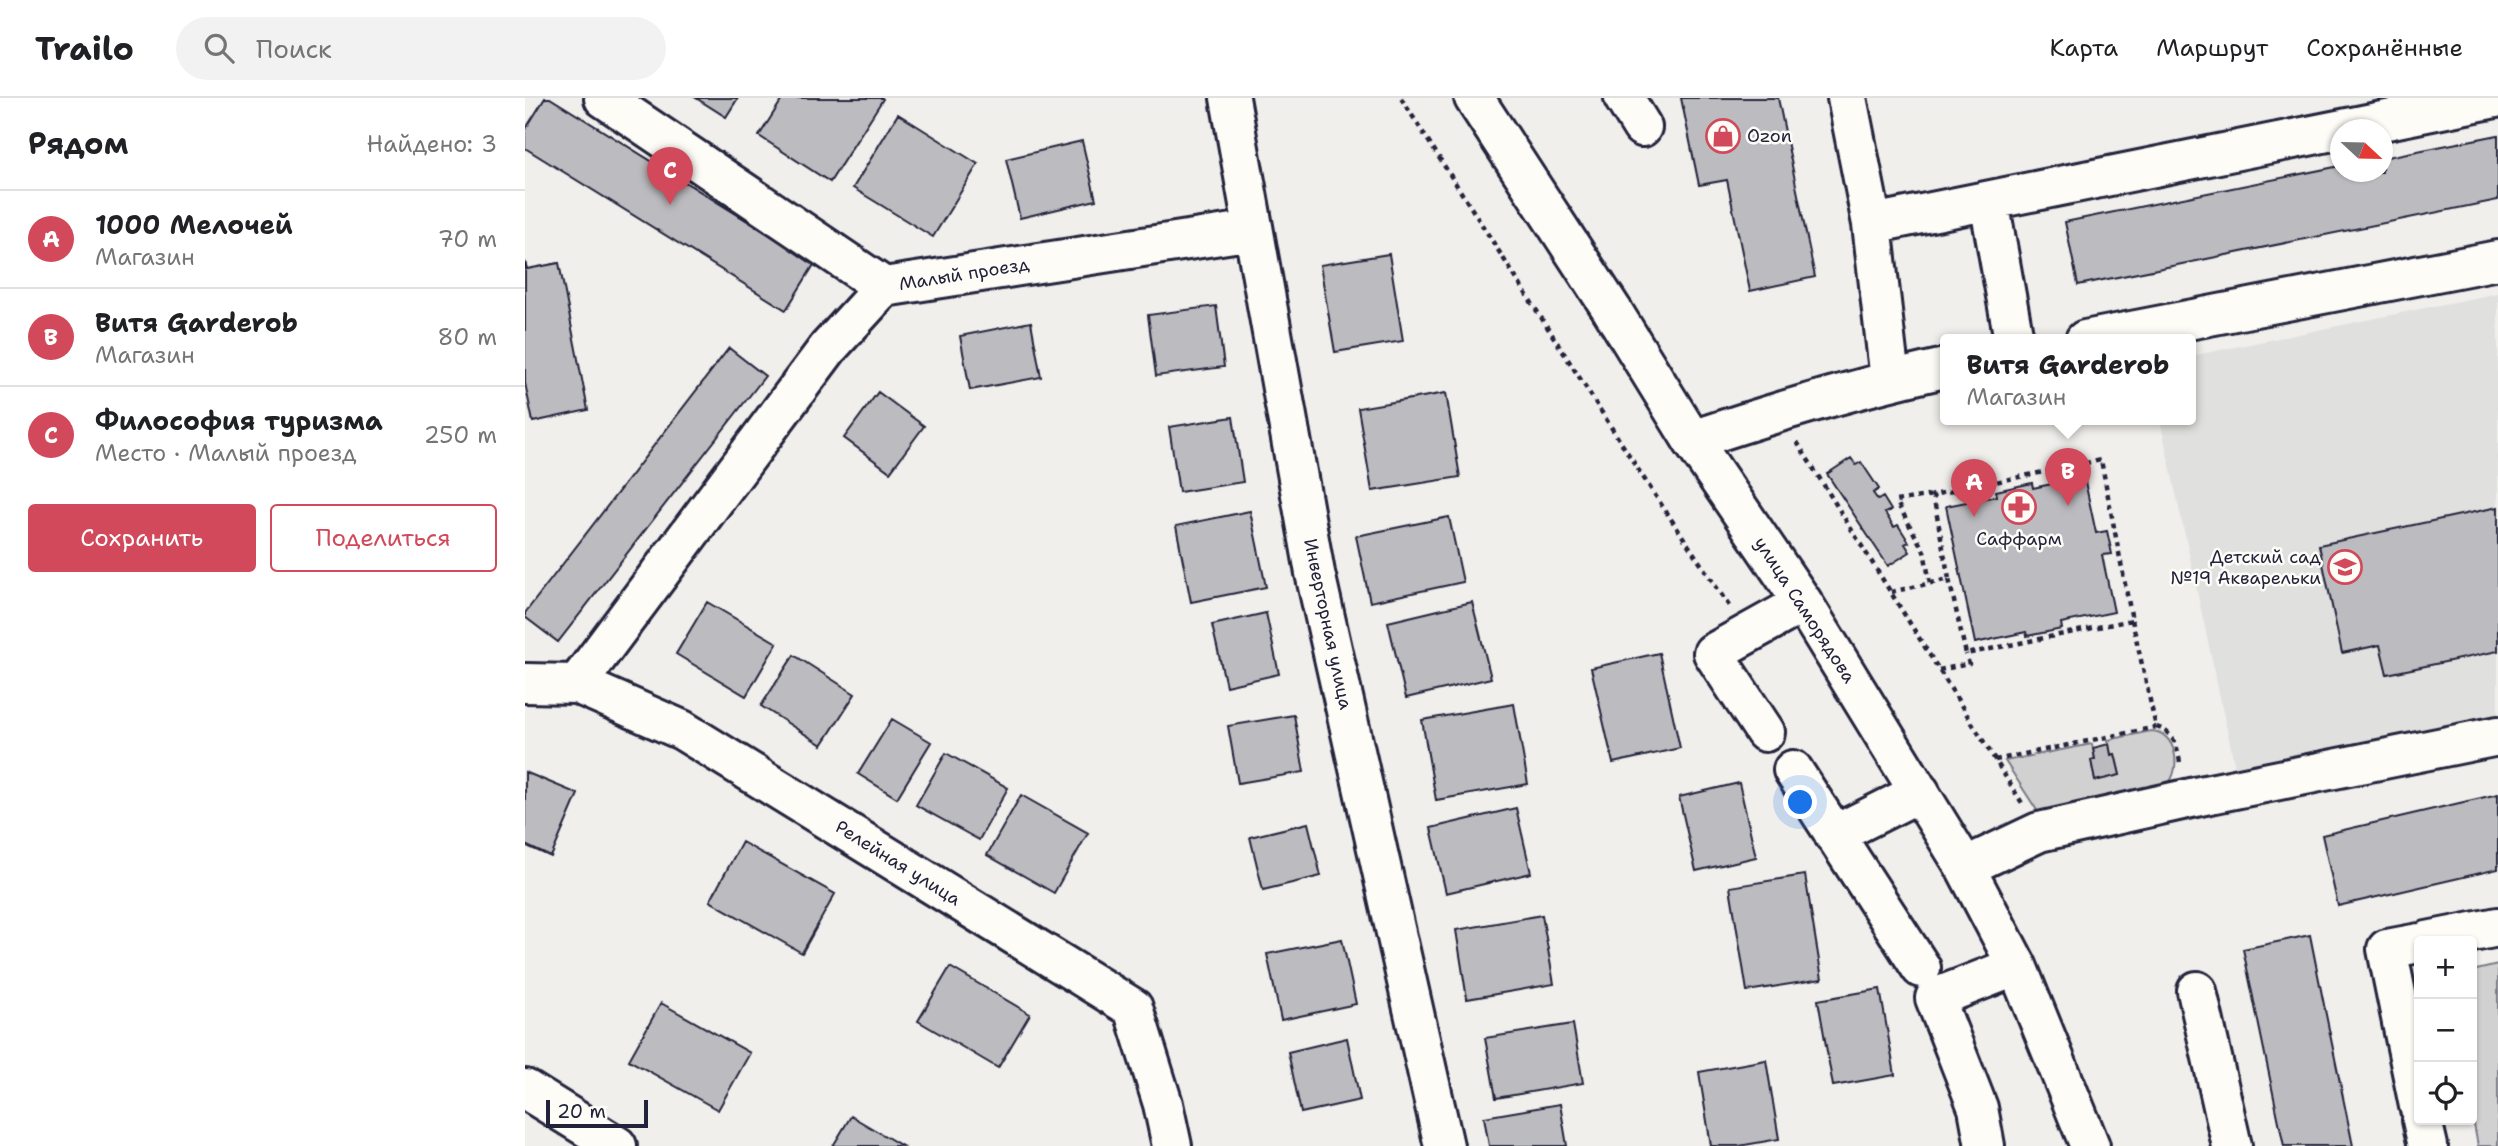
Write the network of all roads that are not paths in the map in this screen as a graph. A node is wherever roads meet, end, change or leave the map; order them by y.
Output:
1 (604, 98) edge
2 (1230, 98) edge
3 (1474, 98) edge
4 (1624, 98) edge
5 (1635, 98) edge
6 (1847, 98) edge
7 (2496, 98) edge
8 (1989, 201) junction
9 (1872, 224) junction
10 (1253, 230) junction
11 (2498, 260) edge
12 (884, 287) junction
13 (2013, 334) edge
14 (2116, 334) edge
15 (1940, 369) edge
16 (1890, 380) junction
17 (1692, 440) junction
18 (1803, 603) junction
19 (525, 684) edge
20 (577, 684) junction
21 (1765, 732) dead end
22 (2498, 736) edge
23 (1793, 770) dead end
24 (1920, 792) junction
25 (1834, 835) junction
26 (1965, 867) junction
27 (2498, 928) edge
28 (2454, 936) edge
29 (2414, 944) edge
30 (2017, 965) junction
31 (1920, 968) dead end
32 (2197, 991) dead end
33 (2414, 1081) edge
34 (525, 1088) edge
35 (2423, 1125) edge
36 (617, 1146) edge
37 (1172, 1146) edge
38 (1444, 1146) edge
39 (1985, 1146) edge
40 (2090, 1146) edge
41 (2232, 1146) edge
42 (2428, 1146) edge

1 - 12 street, Малый проезд
2 - 10 street, Инверторная улица
3 - 17 street, улица Саморядова
4 - 5 street
6 - 9 street
7 - 8 street
8 - 9 street
8 - 13 street
9 - 16 street
10 - 12 street, Малый проезд
10 - 38 street, Инверторная улица
11 - 14 street
12 - 20 street
15 - 16 street
16 - 17 street
17 - 18 street, улица Саморядова
18 - 21 street
18 - 24 street, улица Саморядова
19 - 20 street, Релейная улица
20 - 37 street, Релейная улица
22 - 26 street
23 - 25 street
24 - 25 street
24 - 26 street, улица Саморядова
25 - 31 street
26 - 30 street, улица Саморядова
27 - 28 street
29 - 33 street
30 - 39 street
30 - 40 street, улица Саморядова
32 - 41 street
34 - 36 street
35 - 42 street

